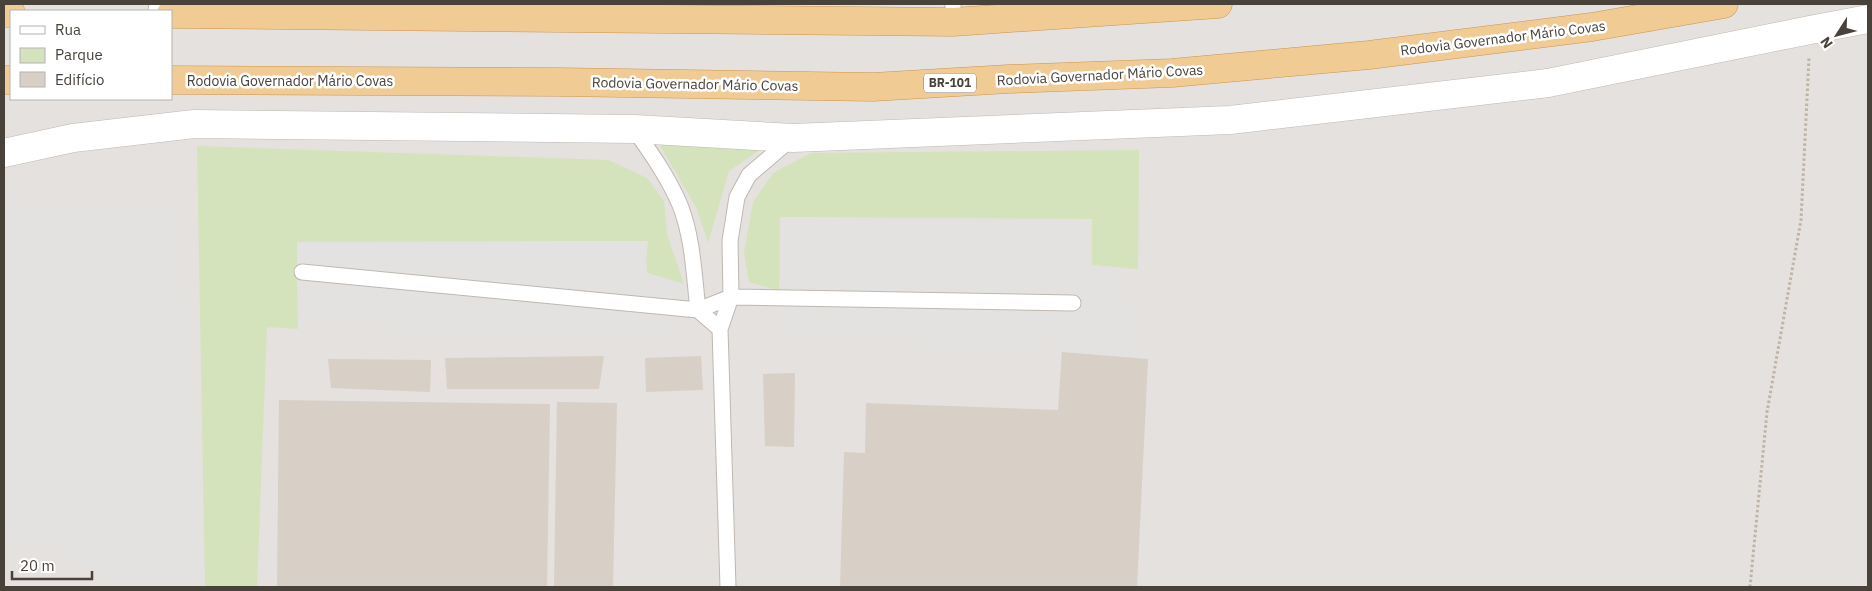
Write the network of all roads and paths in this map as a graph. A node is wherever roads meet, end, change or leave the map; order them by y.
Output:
1 (1218, 4) edge
2 (1724, 4) edge
3 (440, 10) edge
4 (672, 11) edge
5 (953, 13) edge
6 (172, 14) edge
7 (1868, 20) edge
8 (1810, 30) junction
9 (172, 80) edge
10 (634, 129) junction
11 (793, 138) junction
12 (4, 153) edge
13 (302, 272) dead end
14 (731, 297) junction
15 (1073, 303) dead end
16 (698, 310) junction
17 (720, 329) junction
18 (728, 587) edge
19 (1750, 587) edge

1 - 5 highway
2 - 9 highway, Rodovia Governador Mário Covas / BR-101
3 - 4 highway
3 - 6 highway
4 - 5 highway
7 - 8 street
8 - 11 street
8 - 19 path
10 - 11 street
10 - 12 street
10 - 16 lane
11 - 14 lane
13 - 16 lane
14 - 15 lane
14 - 16 lane
14 - 17 lane
16 - 17 lane
17 - 18 lane

